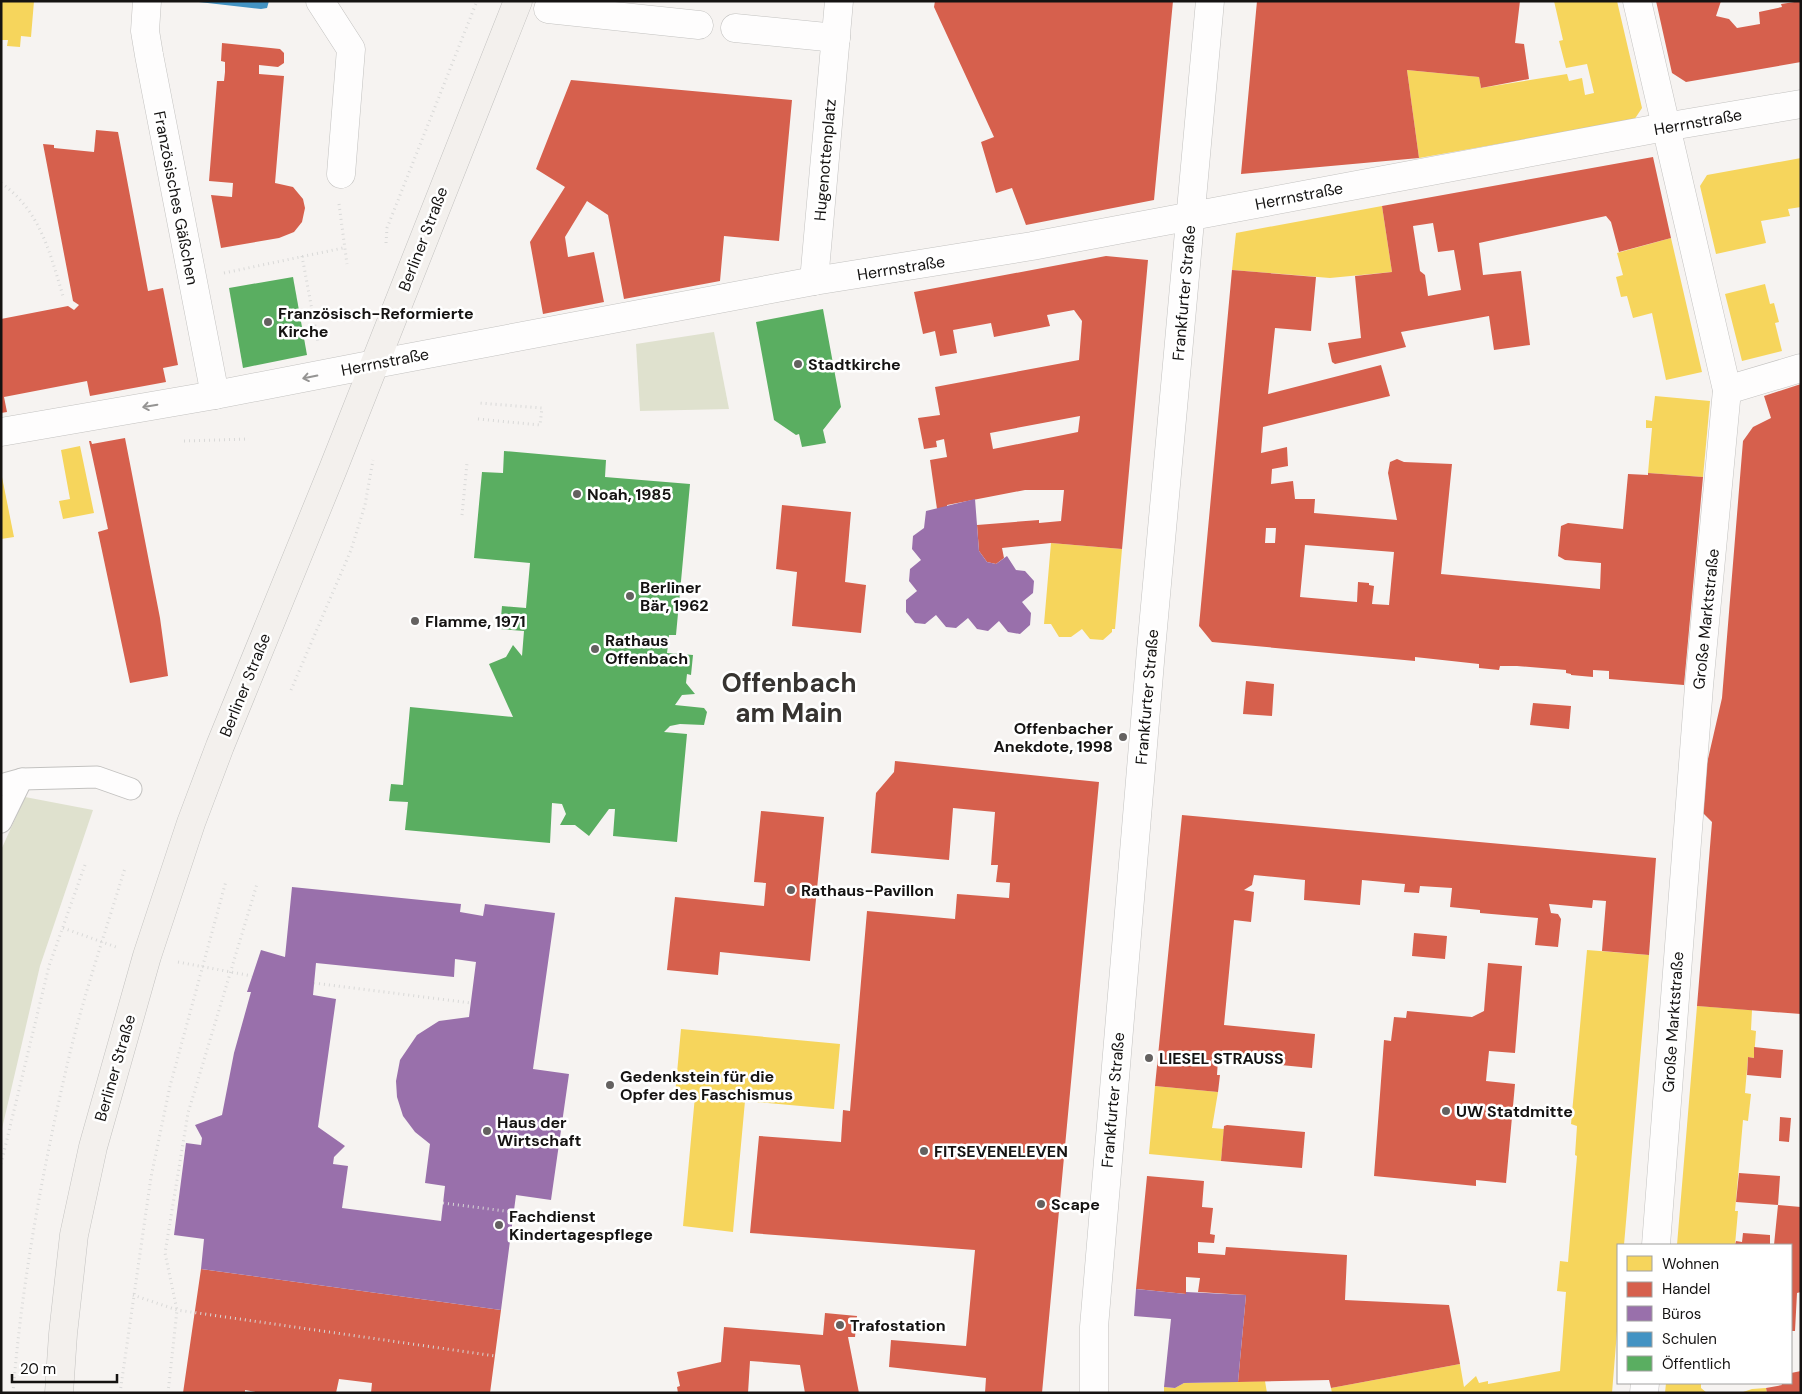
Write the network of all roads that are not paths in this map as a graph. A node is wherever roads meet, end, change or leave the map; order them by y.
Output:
1 (146, 1) edge
2 (320, 1) edge
3 (518, 1) edge
4 (839, 1) edge
5 (1210, 1) edge
6 (1637, 1) edge
7 (548, 9) dead end
8 (698, 25) dead end
9 (735, 28) dead end
10 (836, 38) junction
11 (1801, 104) edge
12 (1665, 127) junction
13 (341, 174) dead end
14 (1191, 216) junction
15 (814, 281) junction
16 (375, 364) junction
17 (1801, 368) edge
18 (1727, 390) junction
19 (215, 395) junction
20 (1, 432) edge
21 (22, 779) junction
22 (1, 785) edge
23 (131, 789) dead end
24 (1, 822) edge
25 (1656, 1244) edge
26 (59, 1393) edge
27 (1094, 1393) edge

1 - 19 street, Französisches Gäßchen
2 - 13 street
3 - 16 main road, Berliner Straße
4 - 10 street, Hugenottenplatz
5 - 14 street, Frankfurter Straße
6 - 12 street, Große Marktstraße
7 - 8 street
9 - 10 street
10 - 15 street, Hugenottenplatz
11 - 12 street, Herrnstraße
12 - 14 street, Herrnstraße
12 - 18 street, Große Marktstraße
14 - 15 street, Herrnstraße
14 - 27 street, Frankfurter Straße
15 - 16 street, Herrnstraße
16 -> 19 street, Herrnstraße
16 - 26 main road, Berliner Straße
17 - 18 street
18 - 25 street, Große Marktstraße
19 -> 20 street, Herrnstraße
21 - 22 lane
21 - 23 lane
21 - 24 lane

